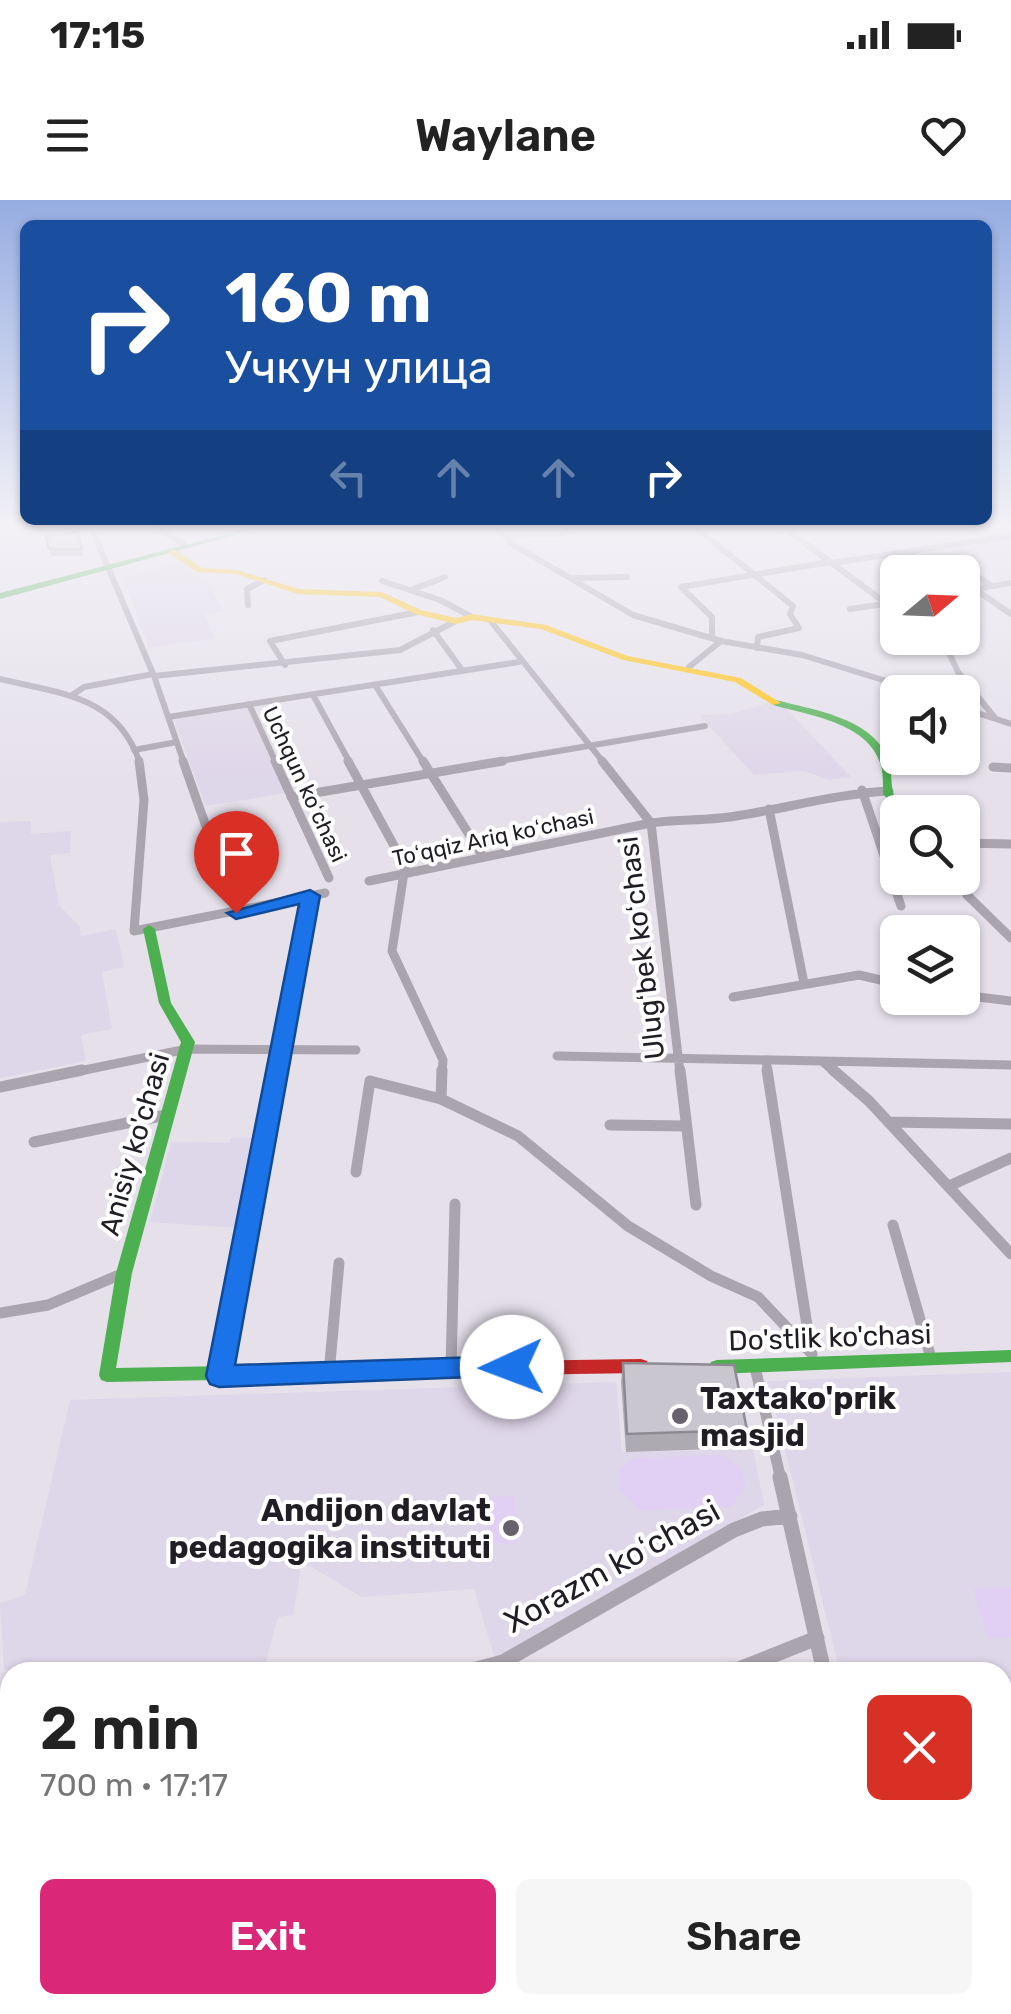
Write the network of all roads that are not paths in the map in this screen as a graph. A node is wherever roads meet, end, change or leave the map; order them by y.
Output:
1 (125, 612) edge
2 (418, 612) joint
3 (462, 612) edge
4 (626, 612) edge
5 (706, 612) edge
6 (791, 612) edge
7 (472, 616) junction
8 (490, 620) junction
9 (456, 621) junction
10 (433, 630) junction
11 (716, 639) junction
12 (756, 648) junction
13 (950, 655) edge
14 (519, 662) junction
15 (285, 665) junction
16 (689, 667) junction
17 (462, 670) junction
18 (153, 675) junction
19 (0, 679) edge
20 (880, 679) edge
21 (376, 685) junction
22 (313, 695) junction
23 (71, 696) junction
24 (249, 704) junction
25 (980, 713) edge
26 (168, 717) junction
27 (995, 718) junction
28 (1011, 724) edge
29 (705, 726) dead end
30 (177, 742) junction
31 (588, 746) junction
32 (134, 750) junction
33 (993, 767) dead end
34 (1011, 768) edge
35 (432, 773) junction
36 (362, 785) junction
37 (862, 790) junction
38 (889, 791) junction
39 (892, 795) edge
40 (291, 797) junction
41 (769, 808) junction
42 (754, 812) junction
43 (772, 821) junction
44 (651, 823) junction
45 (980, 843) edge
46 (1011, 844) edge
47 (482, 855) junction
48 (222, 872) dead end
49 (402, 874) junction
50 (329, 878) dead end
51 (368, 880) dead end
52 (325, 894) dead end
53 (967, 895) edge
54 (310, 896) junction
55 (902, 906) dead end
56 (149, 929) junction
57 (1011, 938) edge
58 (880, 980) edge
59 (804, 983) junction
60 (734, 997) dead end
61 (980, 997) edge
62 (1011, 1001) edge
63 (188, 1050) junction
64 (356, 1050) dead end
65 (282, 1051) junction
66 (558, 1056) dead end
67 (676, 1058) junction
68 (766, 1061) junction
69 (822, 1061) junction
70 (1011, 1065) edge
71 (0, 1087) edge
72 (441, 1099) junction
73 (166, 1115) junction
74 (888, 1122) junction
75 (1011, 1124) edge
76 (610, 1125) dead end
77 (686, 1126) junction
78 (34, 1142) dead end
79 (1011, 1158) edge
80 (356, 1172) dead end
81 (949, 1186) junction
82 (455, 1204) dead end
83 (696, 1205) dead end
84 (892, 1224) dead end
85 (1010, 1250) edge
86 (339, 1263) dead end
87 (124, 1272) junction
88 (0, 1313) edge
89 (1011, 1356) edge
90 (812, 1357) junction
91 (932, 1358) junction
92 (664, 1366) edge
93 (700, 1367) edge
94 (755, 1367) junction
95 (451, 1370) junction
96 (329, 1374) junction
97 (219, 1376) junction
98 (790, 1516) junction
99 (817, 1638) junction
100 (502, 1662) edge
101 (757, 1662) edge
102 (822, 1662) edge

1 - 18 street
2 - 9 street
2 - 15 street
3 - 7 street
4 - 11 street
5 - 11 street
6 - 12 street
7 - 8 street
7 - 9 street
8 - 14 street, Ulugʻbek koʻchasi
8 - 16 street
9 - 10 street
10 - 15 street
10 - 17 street
11 - 12 street
11 - 16 street
12 - 20 street
13 - 27 street
14 - 17 street
14 - 31 street, Ulugʻbek koʻchasi
15 - 18 street
16 - 38 street
17 - 21 street
18 - 23 street
18 - 26 street
19 - 23 street
21 - 22 street
21 - 35 street
22 - 24 street
22 - 36 street
23 - 32 street
24 - 26 street
24 - 40 street, Uchqun koʻchasi
25 - 27 street
26 - 30 street
27 - 28 street
29 - 31 street
30 - 32 street
30 - 48 street
31 - 35 street
31 - 44 street, Ulugʻbek koʻchasi
32 - 56 street
33 - 34 street
35 - 36 street
35 - 47 street
36 - 40 street
36 - 49 street
37 - 38 street, Toʻqqiz Ariq koʻchasi
37 - 41 street, Toʻqqiz Ariq koʻchasi
37 - 55 street
38 - 39 street
40 - 50 street, Uchqun koʻchasi
41 - 42 street, Toʻqqiz Ariq koʻchasi
41 - 43 street
42 - 43 street
42 - 44 street, Toʻqqiz Ariq koʻchasi
43 - 59 street
44 - 47 street, Toʻqqiz Ariq koʻchasi
44 - 67 street, Ulugʻbek koʻchasi
45 - 46 street
47 - 49 street, Toʻqqiz Ariq koʻchasi
49 - 51 street, Toʻqqiz Ariq koʻchasi
49 - 72 street
52 - 54 street
53 - 57 street
54 - 56 street
54 - 65 street
56 - 63 street, Anisiy ko'chasi
58 - 59 street
59 - 60 street
61 - 62 street
63 - 65 street
63 - 71 street
63 - 73 street, Anisiy ko'chasi
64 - 65 street
65 - 97 street
66 - 67 street
67 - 68 street
67 - 77 street, Ulugʻbek koʻchasi
68 - 69 street
68 - 90 street
69 - 70 street
69 - 74 street
72 - 80 street
72 - 90 street
73 - 78 street
73 - 87 street, Anisiy ko'chasi
74 - 75 street
74 - 81 street
76 - 77 street
77 - 83 street, Ulugʻbek koʻchasi
79 - 81 street
81 - 85 street
82 - 95 street
84 - 91 street
86 - 96 street
87 - 88 street
87 - 97 street, Anisiy ko'chasi
89 - 91 street, Do'stlik ko'chasi
90 - 91 street, Do'stlik ko'chasi
90 - 94 street, Do'stlik ko'chasi
92 - 95 street
93 - 94 street, Do'stlik ko'chasi
94 - 98 street
95 - 96 street
96 - 97 street
98 - 99 street
98 - 100 street, Xorazm koʻchasi
99 - 101 street
99 - 102 street

